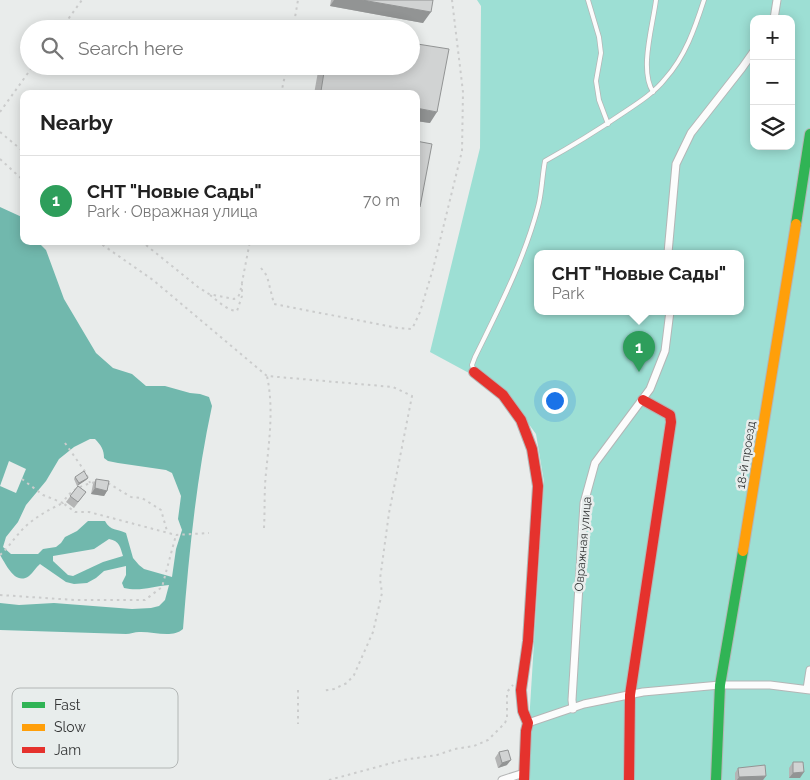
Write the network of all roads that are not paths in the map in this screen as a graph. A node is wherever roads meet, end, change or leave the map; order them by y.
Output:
1 (588, 0) edge
2 (656, 0) edge
3 (704, 0) edge
4 (777, 0) edge
5 (775, 15) edge
6 (750, 56) edge
7 (653, 92) junction
8 (608, 124) junction
9 (810, 134) edge
10 (668, 250) edge
11 (670, 315) edge
12 (474, 372) joint
13 (643, 400) junction
14 (810, 670) edge
15 (720, 685) junction
16 (808, 689) edge
17 (630, 695) junction
18 (573, 709) junction
19 (528, 723) junction
20 (524, 776) edge
21 (502, 780) edge
22 (629, 780) edge
23 (716, 780) edge

1 - 8 lane
2 - 7 lane
3 - 7 lane
4 - 5 street
6 - 10 street
7 - 8 lane
8 - 12 lane
9 - 15 street, 18-й проезд
11 - 13 street, Овражная улица
12 - 19 street
13 - 17 street
13 - 18 street, Овражная улица
14 - 16 street
15 - 16 street
15 - 17 street
15 - 23 street, 18-й проезд
17 - 18 street
17 - 22 street
18 - 19 street
19 - 20 street
20 - 21 street

